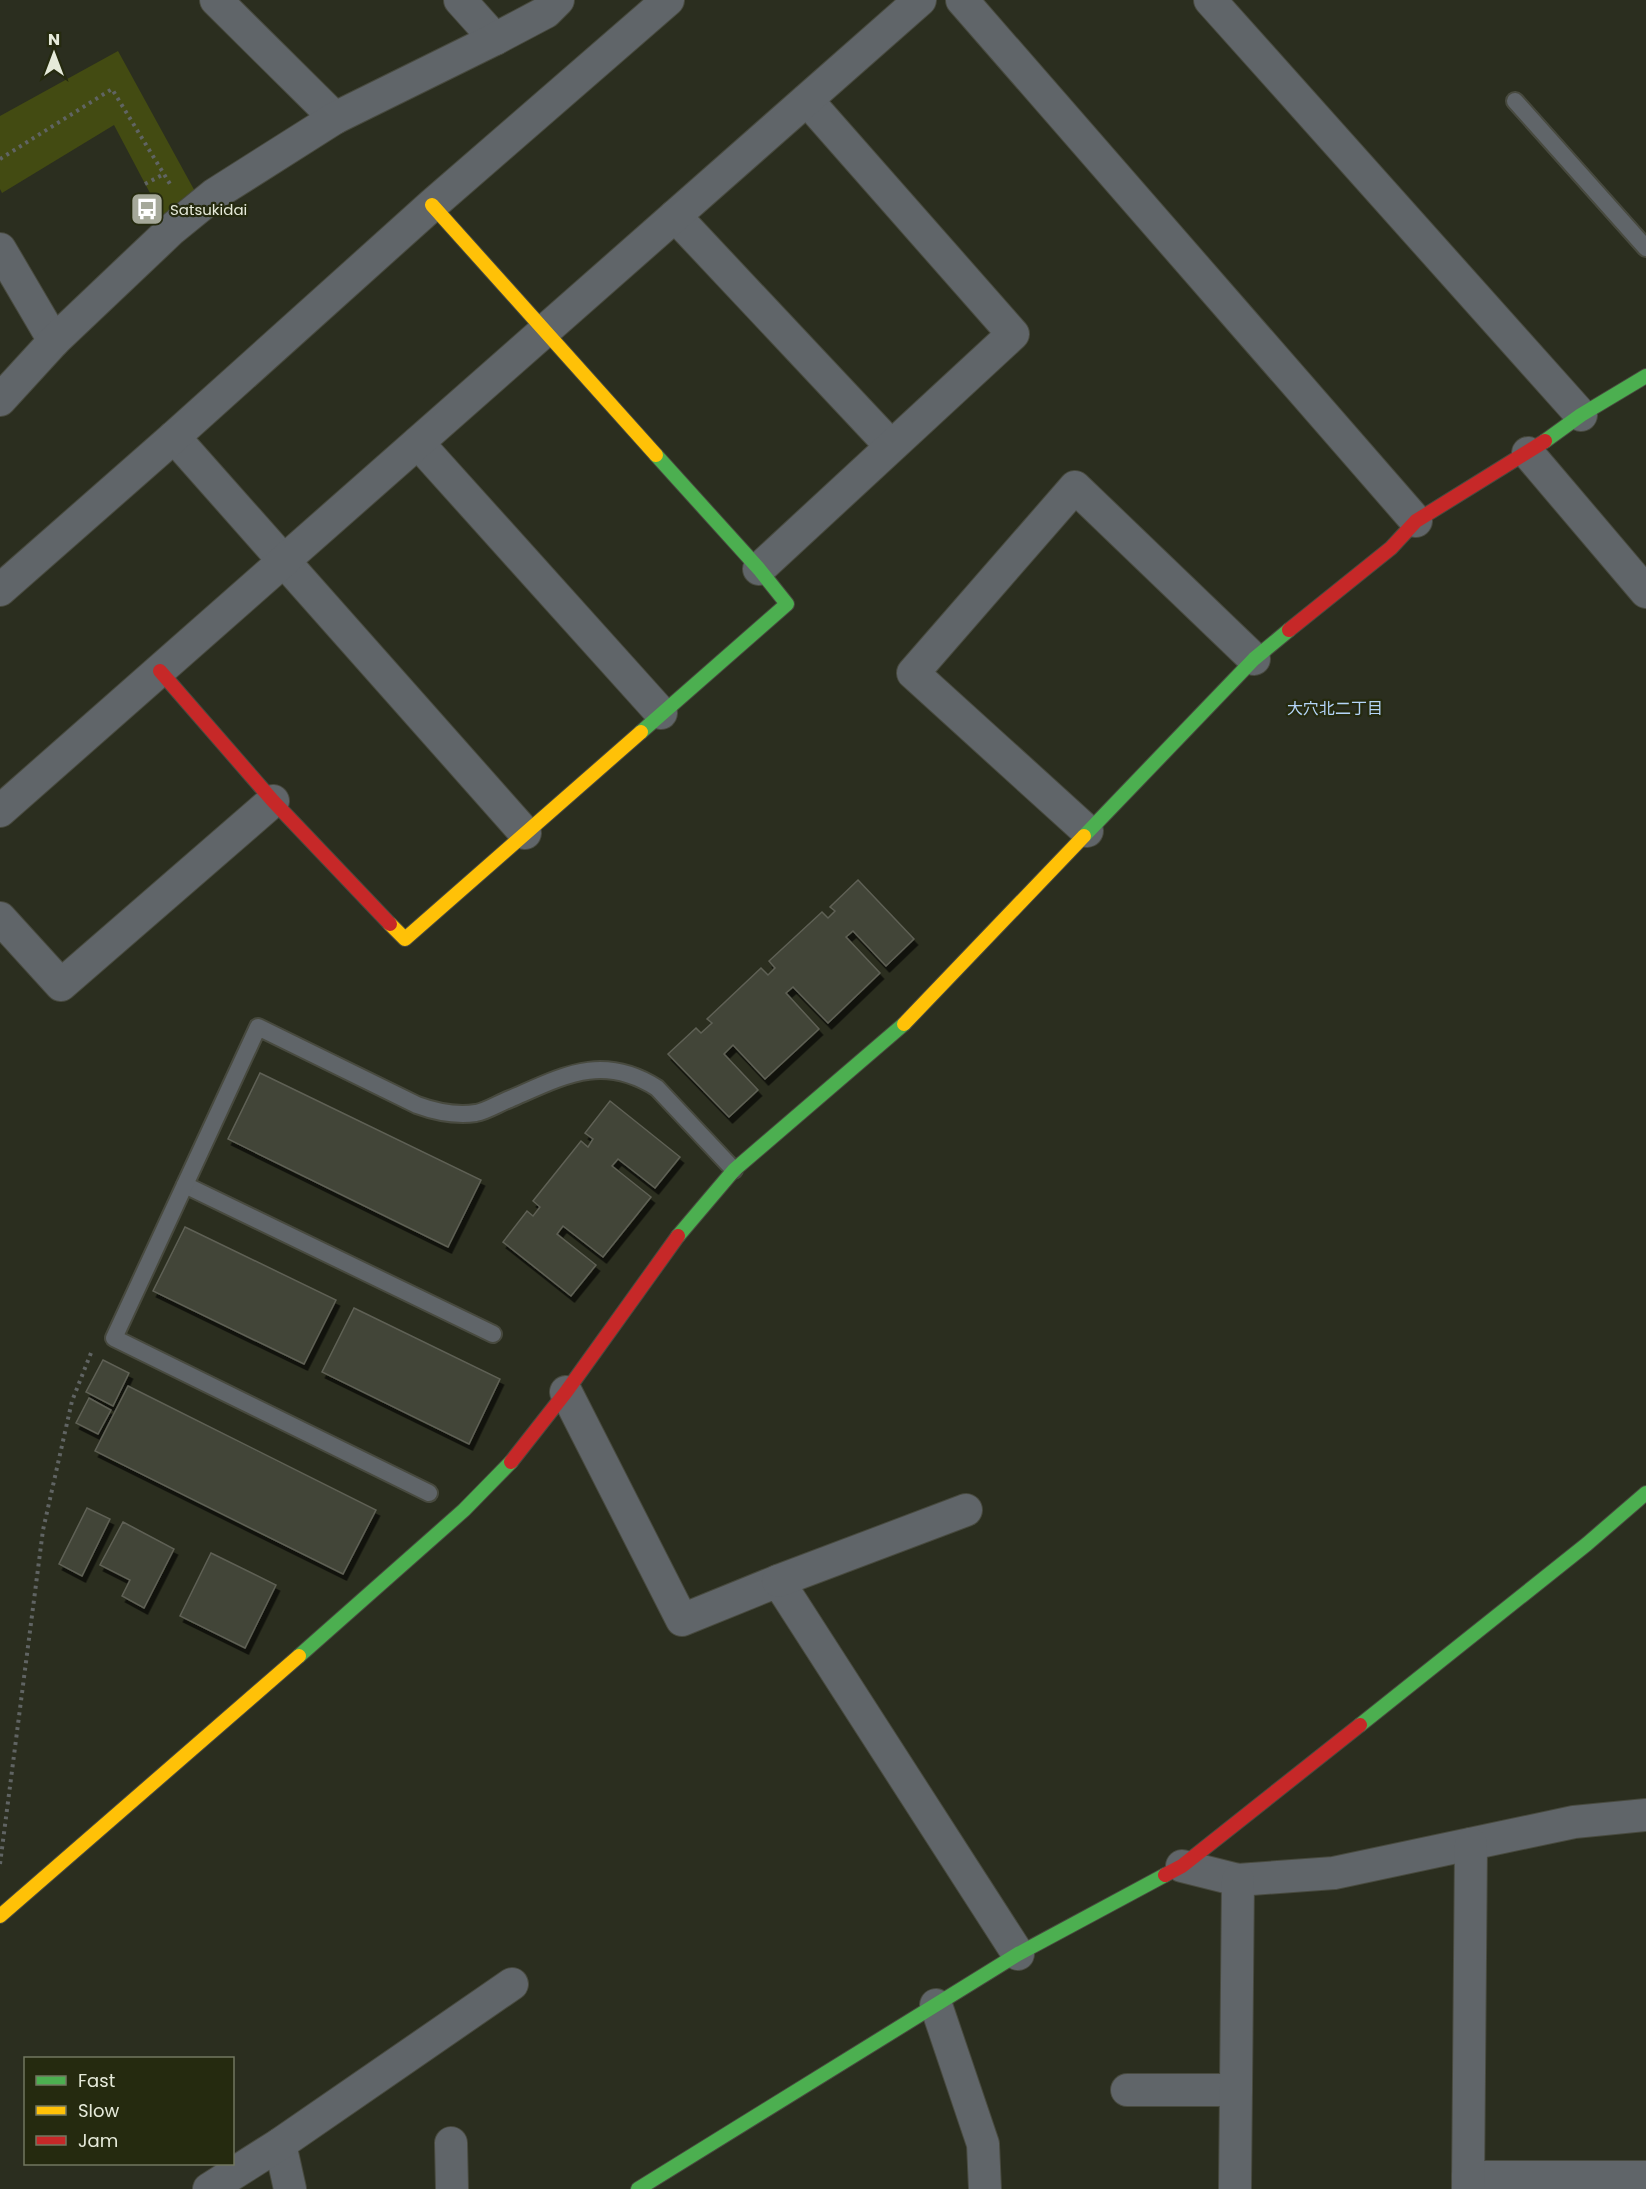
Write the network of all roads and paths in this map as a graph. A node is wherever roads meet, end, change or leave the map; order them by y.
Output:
1 (216, 0) edge
2 (460, 0) edge
3 (558, 0) edge
4 (668, 0) edge
5 (920, 0) edge
6 (962, 0) edge
7 (1210, 0) edge
8 (495, 39) junction
9 (807, 100) junction
10 (1515, 101) dead end
11 (335, 118) junction
12 (0, 159) edge
13 (164, 174) junction
14 (145, 184) dead end
15 (174, 190) dead end
16 (432, 205) junction
17 (675, 216) junction
18 (1646, 248) edge
19 (0, 249) edge
20 (544, 332) junction
21 (54, 341) junction
22 (1646, 376) edge
23 (0, 400) edge
24 (1581, 415) junction
25 (174, 437) junction
26 (418, 443) junction
27 (891, 446) junction
28 (1528, 453) junction
29 (1416, 521) junction
30 (284, 561) junction
31 (759, 569) junction
32 (0, 590) edge
33 (1646, 592) edge
34 (1254, 659) junction
35 (160, 671) junction
36 (661, 713) junction
37 (273, 801) junction
38 (0, 812) edge
39 (1087, 831) junction
40 (525, 833) junction
41 (0, 918) edge
42 (734, 1170) junction
43 (185, 1185) junction
44 (493, 1335) dead end
45 (114, 1338) junction
46 (566, 1392) junction
47 (429, 1493) dead end
48 (1646, 1493) edge
49 (966, 1510) dead end
50 (778, 1581) junction
51 (1646, 1815) edge
52 (1471, 1844) junction
53 (1182, 1866) junction
54 (0, 1868) edge
55 (1238, 1880) junction
56 (0, 1916) edge
57 (1018, 1954) junction
58 (512, 1984) dead end
59 (936, 2005) junction
60 (1127, 2090) dead end
61 (1236, 2090) junction
62 (451, 2143) dead end
63 (280, 2144) junction
64 (1646, 2177) edge
65 (1468, 2183) edge
66 (209, 2189) edge
67 (290, 2189) edge
68 (452, 2189) edge
69 (638, 2189) edge
70 (985, 2189) edge
71 (1235, 2189) edge

1 - 11 street
2 - 8 street
3 - 8 street
4 - 16 street
5 - 9 street
6 - 29 street
7 - 24 street
8 - 11 street
9 - 17 street
9 - 27 street
10 - 18 lane
11 - 21 street
12 - 13 path
13 - 14 path
13 - 15 path
16 - 20 street
16 - 25 street
17 - 20 street
17 - 27 street
19 - 21 street
20 - 26 street
20 - 31 street
21 - 23 street
22 - 24 street
24 - 28 street
25 - 30 street
25 - 32 street
26 - 30 street
26 - 36 street
27 - 31 street
28 - 29 street
28 - 33 street
29 - 34 street
30 - 35 street
30 - 40 street
31 - 36 street
34 - 39 street
34 - 39 street
35 - 37 street
35 - 38 street
36 - 40 street
37 - 40 street
37 - 41 street
39 - 42 street
42 - 43 lane
42 - 46 street
43 - 44 lane
43 - 45 lane
45 - 47 lane
45 - 54 path
46 - 50 street
46 - 56 street
48 - 53 street
49 - 50 street
50 - 57 street
51 - 52 street
52 - 55 street
52 - 65 street
53 - 55 street
53 - 57 street
55 - 61 street
57 - 59 street
58 - 63 street
59 - 69 street
59 - 70 street
60 - 61 street
61 - 71 street
62 - 68 street
63 - 66 street
63 - 67 street
64 - 65 street

